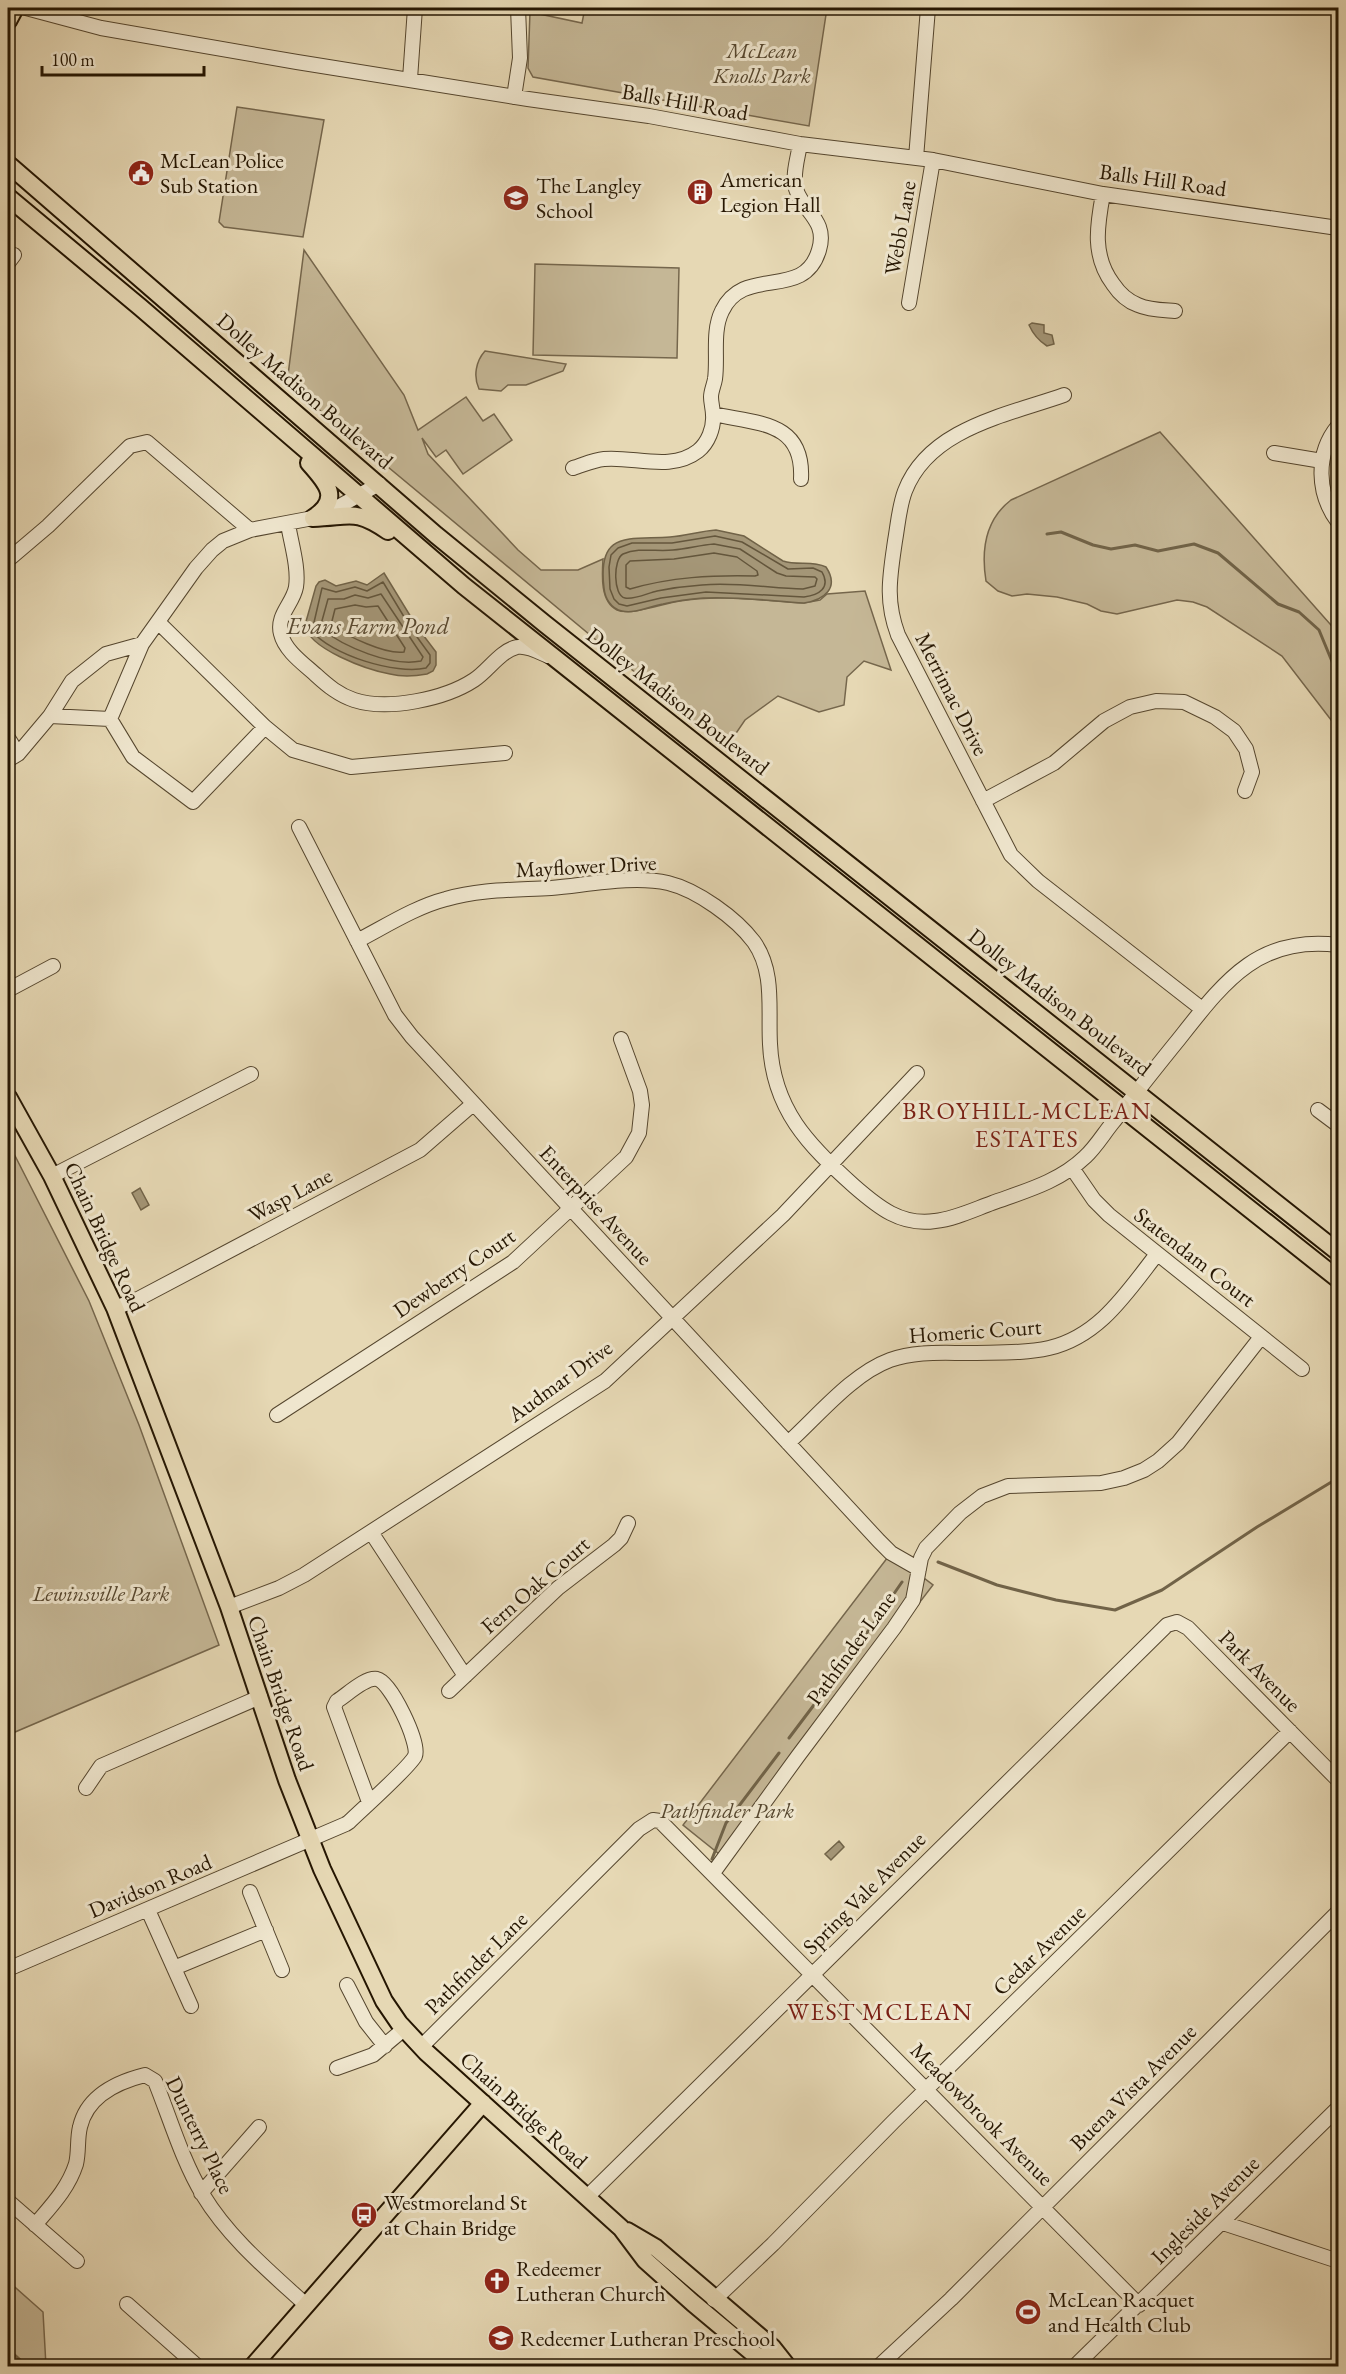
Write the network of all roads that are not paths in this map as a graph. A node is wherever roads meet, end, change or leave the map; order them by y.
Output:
1 (15, 8) edge
2 (26, 8) edge
3 (415, 8) edge
4 (518, 8) edge
5 (928, 8) edge
6 (8, 21) edge
7 (410, 79) junction
8 (514, 97) junction
9 (800, 144) junction
10 (8, 157) edge
11 (916, 158) junction
12 (933, 160) junction
13 (8, 164) edge
14 (23, 177) junction
15 (1103, 194) junction
16 (8, 197) edge
17 (1338, 228) edge
18 (909, 303) dead end
19 (1175, 311) dead end
20 (1064, 395) dead end
21 (713, 414) junction
22 (268, 418) junction
23 (1338, 426) edge
24 (1274, 453) dead end
25 (1322, 461) junction
26 (573, 468) dead end
27 (801, 479) dead end
28 (379, 484) junction
29 (360, 495) junction
30 (313, 518) junction
31 (1338, 522) edge
32 (288, 524) junction
33 (250, 530) junction
34 (8, 560) edge
35 (444, 569) junction
36 (159, 623) junction
37 (142, 644) junction
38 (558, 659) junction
39 (51, 716) junction
40 (110, 719) junction
41 (265, 727) junction
42 (8, 738) edge
43 (505, 753) dead end
44 (13, 757) edge
45 (1245, 791) dead end
46 (983, 801) junction
47 (299, 828) dead end
48 (357, 940) junction
49 (1338, 945) edge
50 (53, 966) dead end
51 (8, 990) edge
52 (1202, 1009) junction
53 (621, 1039) dead end
54 (917, 1073) dead end
55 (251, 1074) dead end
56 (1137, 1092) junction
57 (8, 1097) edge
58 (473, 1104) junction
59 (1124, 1109) junction
60 (1318, 1110) dead end
61 (1338, 1125) edge
62 (830, 1164) junction
63 (1072, 1168) junction
64 (52, 1176) junction
65 (572, 1210) junction
66 (1338, 1252) edge
67 (1157, 1254) junction
68 (1338, 1279) edge
69 (115, 1308) junction
70 (672, 1318) junction
71 (1261, 1337) junction
72 (1302, 1369) dead end
73 (277, 1415) dead end
74 (789, 1443) junction
75 (628, 1523) dead end
76 (371, 1532) junction
77 (919, 1569) junction
78 (229, 1606) junction
79 (1173, 1622) joint
80 (465, 1676) junction
81 (449, 1691) dead end
82 (260, 1697) junction
83 (1290, 1731) junction
84 (1338, 1780) edge
85 (86, 1788) dead end
86 (369, 1802) junction
87 (667, 1826) joint
88 (310, 1841) junction
89 (713, 1873) junction
90 (250, 1893) dead end
91 (148, 1910) junction
92 (1338, 1912) edge
93 (266, 1930) junction
94 (174, 1968) junction
95 (8, 1970) edge
96 (282, 1970) dead end
97 (812, 1974) junction
98 (347, 1985) dead end
99 (191, 2006) dead end
100 (404, 2029) junction
101 (385, 2046) junction
102 (421, 2047) junction
103 (337, 2068) dead end
104 (927, 2089) junction
105 (483, 2103) junction
106 (1338, 2108) edge
107 (259, 2127) dead end
108 (201, 2193) junction
109 (587, 2197) junction
110 (8, 2201) edge
111 (1044, 2206) junction
112 (1223, 2223) junction
113 (35, 2225) junction
114 (621, 2228) junction
115 (77, 2261) dead end
116 (1338, 2261) edge
117 (714, 2300) junction
118 (127, 2304) dead end
119 (306, 2305) junction
120 (1139, 2305) junction
121 (197, 2367) edge
122 (253, 2367) edge
123 (778, 2367) edge
124 (787, 2367) edge
125 (879, 2367) edge
126 (1075, 2367) edge

1 - 6 main road
2 - 7 street, Balls Hill Road
3 - 7 street
4 - 8 street
5 - 11 street
7 - 8 street, Balls Hill Road
8 - 9 street, Balls Hill Road
9 - 11 street, Balls Hill Road
9 - 21 street
10 - 14 main road
11 - 12 street, Balls Hill Road
12 - 15 street, Balls Hill Road
12 - 18 street, Webb Lane
13 - 14 main road, Dolley Madison Boulevard
14 - 28 main road, Dolley Madison Boulevard
15 - 17 street, Balls Hill Road
15 - 19 street
16 - 22 main road, Dolley Madison Boulevard
20 - 46 street, Merrimac Drive
21 - 26 street
21 - 27 street
22 - 29 main road, Dolley Madison Boulevard
22 - 30 main road
23 - 25 street
24 - 25 street
25 - 31 street
28 - 29 street
28 - 56 main road, Dolley Madison Boulevard
29 - 30 street
29 - 35 main road, Dolley Madison Boulevard
30 - 32 street
30 - 35 main road
32 - 33 street
32 - 38 street
33 - 34 street
33 - 36 street
35 - 38 main road, Dolley Madison Boulevard
36 - 37 street
36 - 41 street
37 - 39 street
37 - 40 street
38 - 59 main road, Dolley Madison Boulevard
39 - 40 street
39 - 44 street
40 - 41 street
41 - 43 street
42 - 44 street
45 - 46 street
46 - 52 street, Merrimac Drive
47 - 48 street, Enterprise Avenue
48 - 58 street, Enterprise Avenue
48 - 62 street, Mayflower Drive
49 - 52 street, Mayflower Drive
50 - 51 street
52 - 56 street, Mayflower Drive
53 - 65 street, Dewberry Court
54 - 62 street, Audmar Drive
55 - 64 street
56 - 59 street, Mayflower Drive
56 - 66 main road, Dolley Madison Boulevard
57 - 64 main road, Chain Bridge Road
58 - 65 street, Enterprise Avenue
58 - 69 street, Wasp Lane
59 - 63 street, Mayflower Drive
59 - 68 main road, Dolley Madison Boulevard
60 - 61 street
62 - 63 street, Mayflower Drive
62 - 70 street, Audmar Drive
63 - 67 street, Statendam Court
64 - 69 main road, Chain Bridge Road
65 - 70 street, Enterprise Avenue
65 - 73 street, Dewberry Court
67 - 71 street, Statendam Court
67 - 74 street, Homeric Court
69 - 78 main road, Chain Bridge Road
70 - 74 street, Enterprise Avenue
70 - 76 street, Audmar Drive
71 - 72 street, Statendam Court
71 - 77 street, Pathfinder Lane
74 - 77 street, Enterprise Avenue
75 - 80 street, Fern Oak Court
76 - 78 street, Audmar Drive
76 - 80 street
77 - 89 street, Pathfinder Lane
78 - 82 main road, Chain Bridge Road
79 - 83 street, Park Avenue
79 - 97 street, Spring Vale Avenue
80 - 81 street, Fern Oak Court
82 - 85 street
82 - 88 main road, Chain Bridge Road
83 - 84 street, Park Avenue
83 - 104 street, Cedar Avenue
86 - 86 street, Davidson Road
86 - 88 street, Davidson Road
87 - 89 street, Meadowbrook Avenue
87 - 102 street, Pathfinder Lane
88 - 91 street, Davidson Road
88 - 100 main road, Chain Bridge Road
89 - 97 street, Meadowbrook Avenue
90 - 93 street
91 - 94 street
91 - 95 street, Davidson Road
92 - 111 street, Buena Vista Avenue
93 - 94 street
93 - 96 street
94 - 99 street
97 - 104 street, Meadowbrook Avenue
97 - 109 street, Spring Vale Avenue
98 - 101 street
100 - 101 street
100 - 102 main road, Chain Bridge Road
101 - 103 street
102 - 105 main road, Chain Bridge Road
104 - 111 street, Meadowbrook Avenue
104 - 117 street, Cedar Avenue
105 - 109 main road, Chain Bridge Road
105 - 119 main road
106 - 112 street, Ingleside Avenue
107 - 108 street
108 - 113 street, Dunterry Place
108 - 119 street, Dunterry Place
109 - 114 main road, Chain Bridge Road
110 - 113 street
111 - 120 street, Meadowbrook Avenue
111 - 125 street, Buena Vista Avenue
112 - 116 street
112 - 120 street, Ingleside Avenue
113 - 115 street
114 - 117 main road, Chain Bridge Road
114 - 123 main road, Chain Bridge Road
117 - 124 main road, Chain Bridge Road
118 - 121 street
119 - 122 main road
120 - 126 street, Ingleside Avenue

